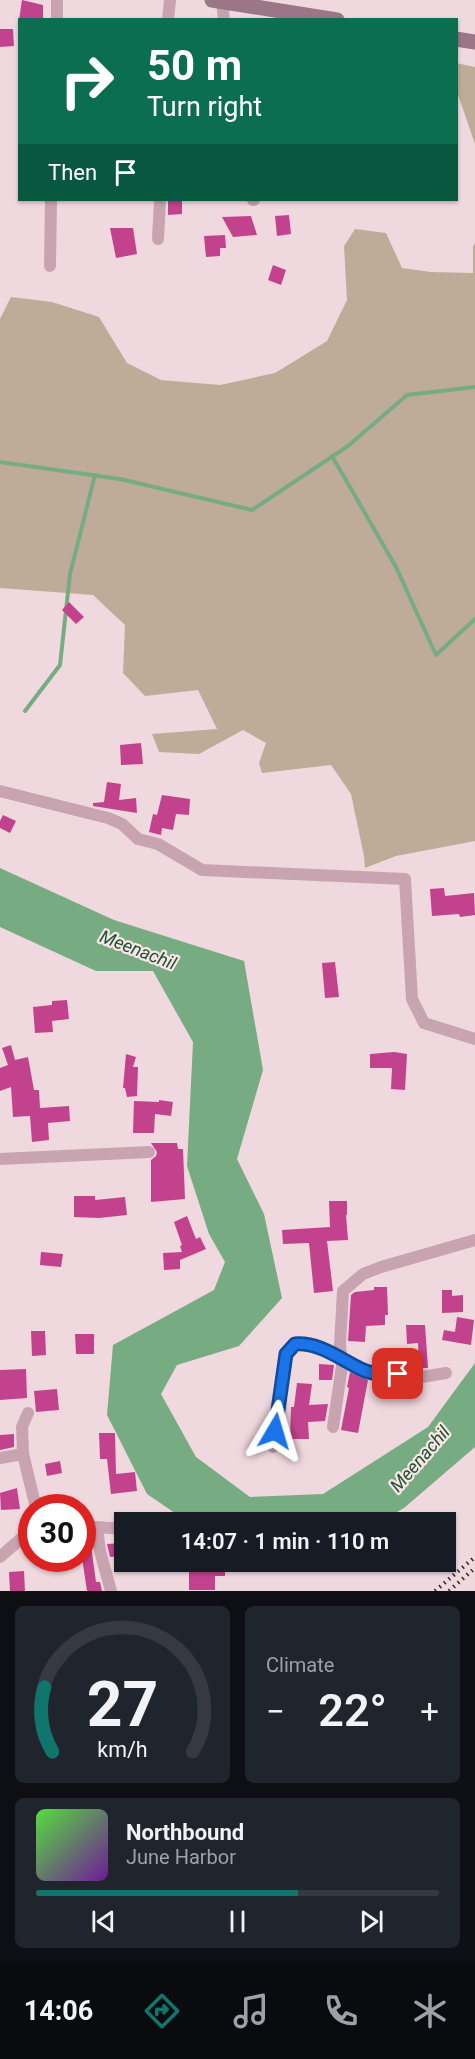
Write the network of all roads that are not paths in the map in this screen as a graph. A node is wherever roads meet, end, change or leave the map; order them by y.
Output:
1 (57, 0) edge
2 (170, 0) edge
3 (217, 1) edge
4 (285, 15) edge
5 (57, 18) edge
6 (168, 18) edge
7 (223, 18) edge
8 (316, 18) edge
9 (458, 39) edge
10 (475, 42) edge
11 (51, 201) edge
12 (160, 201) edge
13 (158, 239) dead end
14 (50, 266) dead end
15 (0, 791) edge
16 (475, 1039) edge
17 (149, 1152) dead end
18 (0, 1159) edge
19 (475, 1240) edge
20 (341, 1357) junction
21 (446, 1373) dead end
22 (28, 1413) dead end
23 (333, 1426) dead end
24 (273, 1447) dead end
25 (23, 1454) junction
26 (0, 1458) edge
27 (33, 1494) edge
28 (97, 1527) joint
29 (114, 1528) edge
30 (18, 1541) edge
31 (0, 1557) edge
32 (111, 1591) edge

1 - 5 street
2 - 6 street
3 - 4 main road
3 - 7 street
4 - 8 main road
9 - 10 main road
11 - 14 street
12 - 13 street
15 - 16 street
17 - 18 street
19 - 20 street
20 - 21 street
20 - 23 street
20 - 24 street
22 - 25 street
25 - 26 street
25 - 27 street
28 - 29 street
28 - 32 street
30 - 31 street

